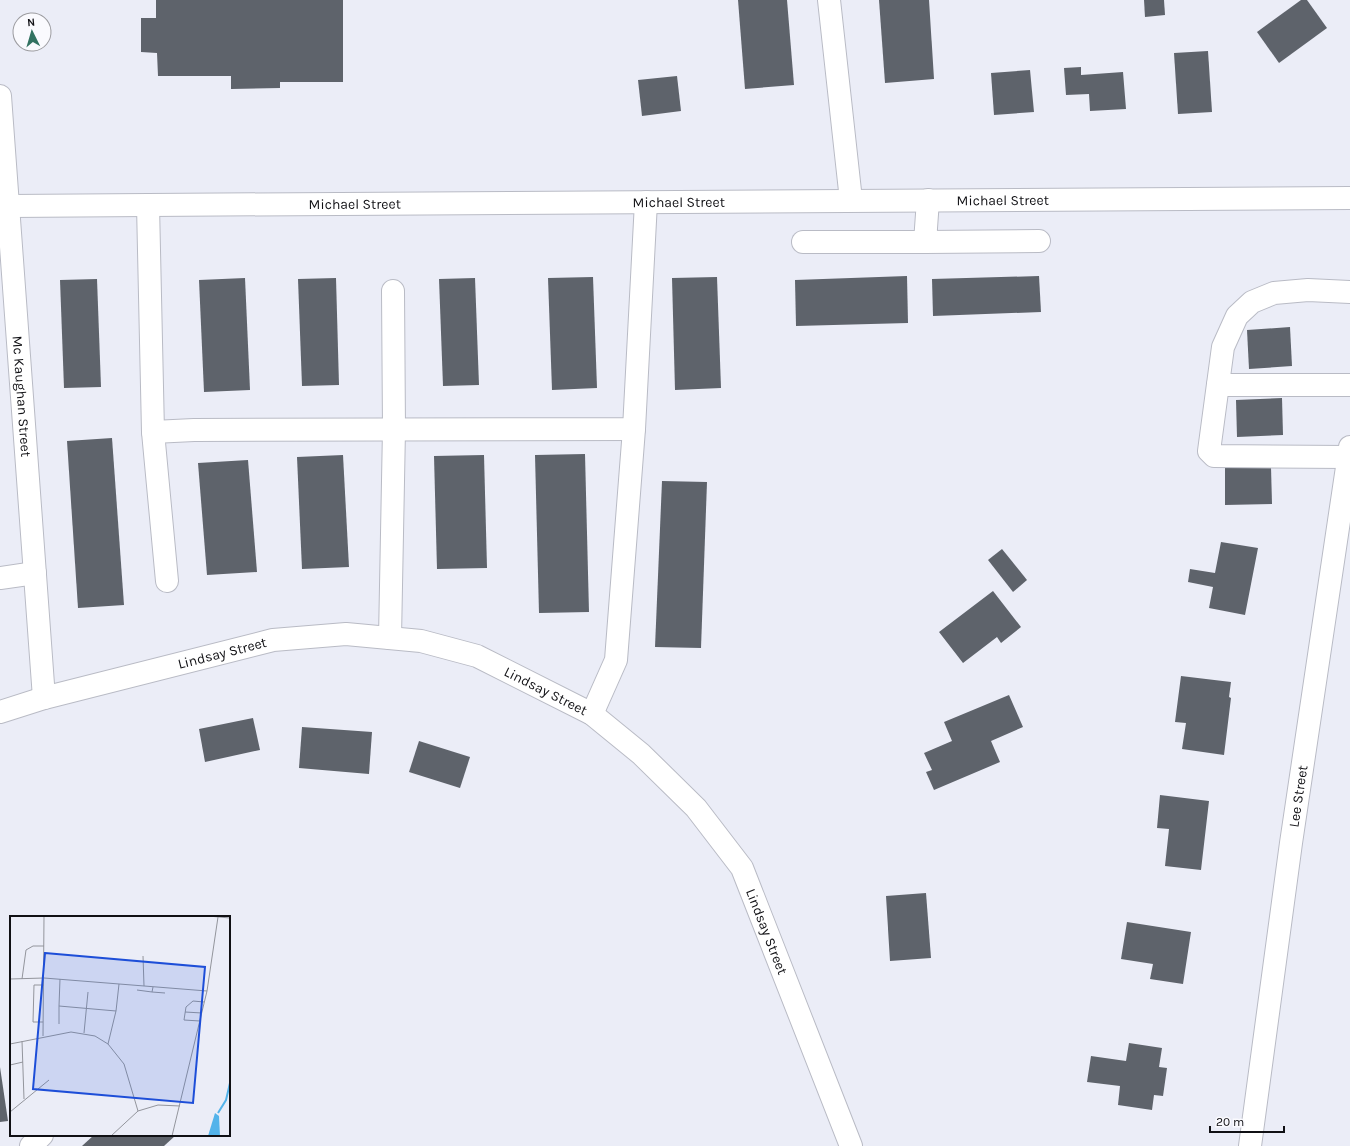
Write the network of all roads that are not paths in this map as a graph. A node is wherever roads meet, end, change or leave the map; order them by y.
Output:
1 (829, 0) edge
2 (0, 96) edge
3 (1350, 198) edge
4 (851, 200) junction
5 (928, 200) junction
6 (646, 202) junction
7 (148, 205) junction
8 (4, 207) edge
9 (1039, 241) dead end
10 (804, 242) dead end
11 (925, 242) junction
12 (6, 266) edge
13 (393, 290) dead end
14 (1350, 292) edge
15 (1218, 385) junction
16 (1350, 385) edge
17 (634, 429) junction
18 (394, 430) junction
19 (154, 432) junction
20 (1349, 452) edge
21 (35, 573) junction
22 (0, 578) edge
23 (167, 581) dead end
24 (390, 638) junction
25 (44, 698) junction
26 (0, 712) edge
27 (592, 714) junction
28 (41, 1136) edge
29 (31, 1146) edge
30 (851, 1146) edge
31 (1250, 1146) edge

1 - 4 street
2 - 8 street, Mc Kaughan Street
3 - 5 street, Michael Street
4 - 5 street, Michael Street
4 - 6 street, Michael Street
5 - 11 street
6 - 7 street, Michael Street
6 - 17 street
7 - 8 street, Michael Street
7 - 19 street
8 - 12 street, Mc Kaughan Street
9 - 11 street
10 - 11 street
12 - 21 street, Mc Kaughan Street
13 - 18 street
14 - 15 street
15 - 16 street
15 - 20 street
17 - 18 street
17 - 27 street
18 - 19 street
18 - 24 street
19 - 23 street
20 - 31 street, Lee Street
21 - 22 street
21 - 25 street, Mc Kaughan Street
24 - 25 street, Lindsay Street
24 - 27 street, Lindsay Street
25 - 26 street, Lindsay Street
27 - 30 street, Lindsay Street
28 - 29 street

